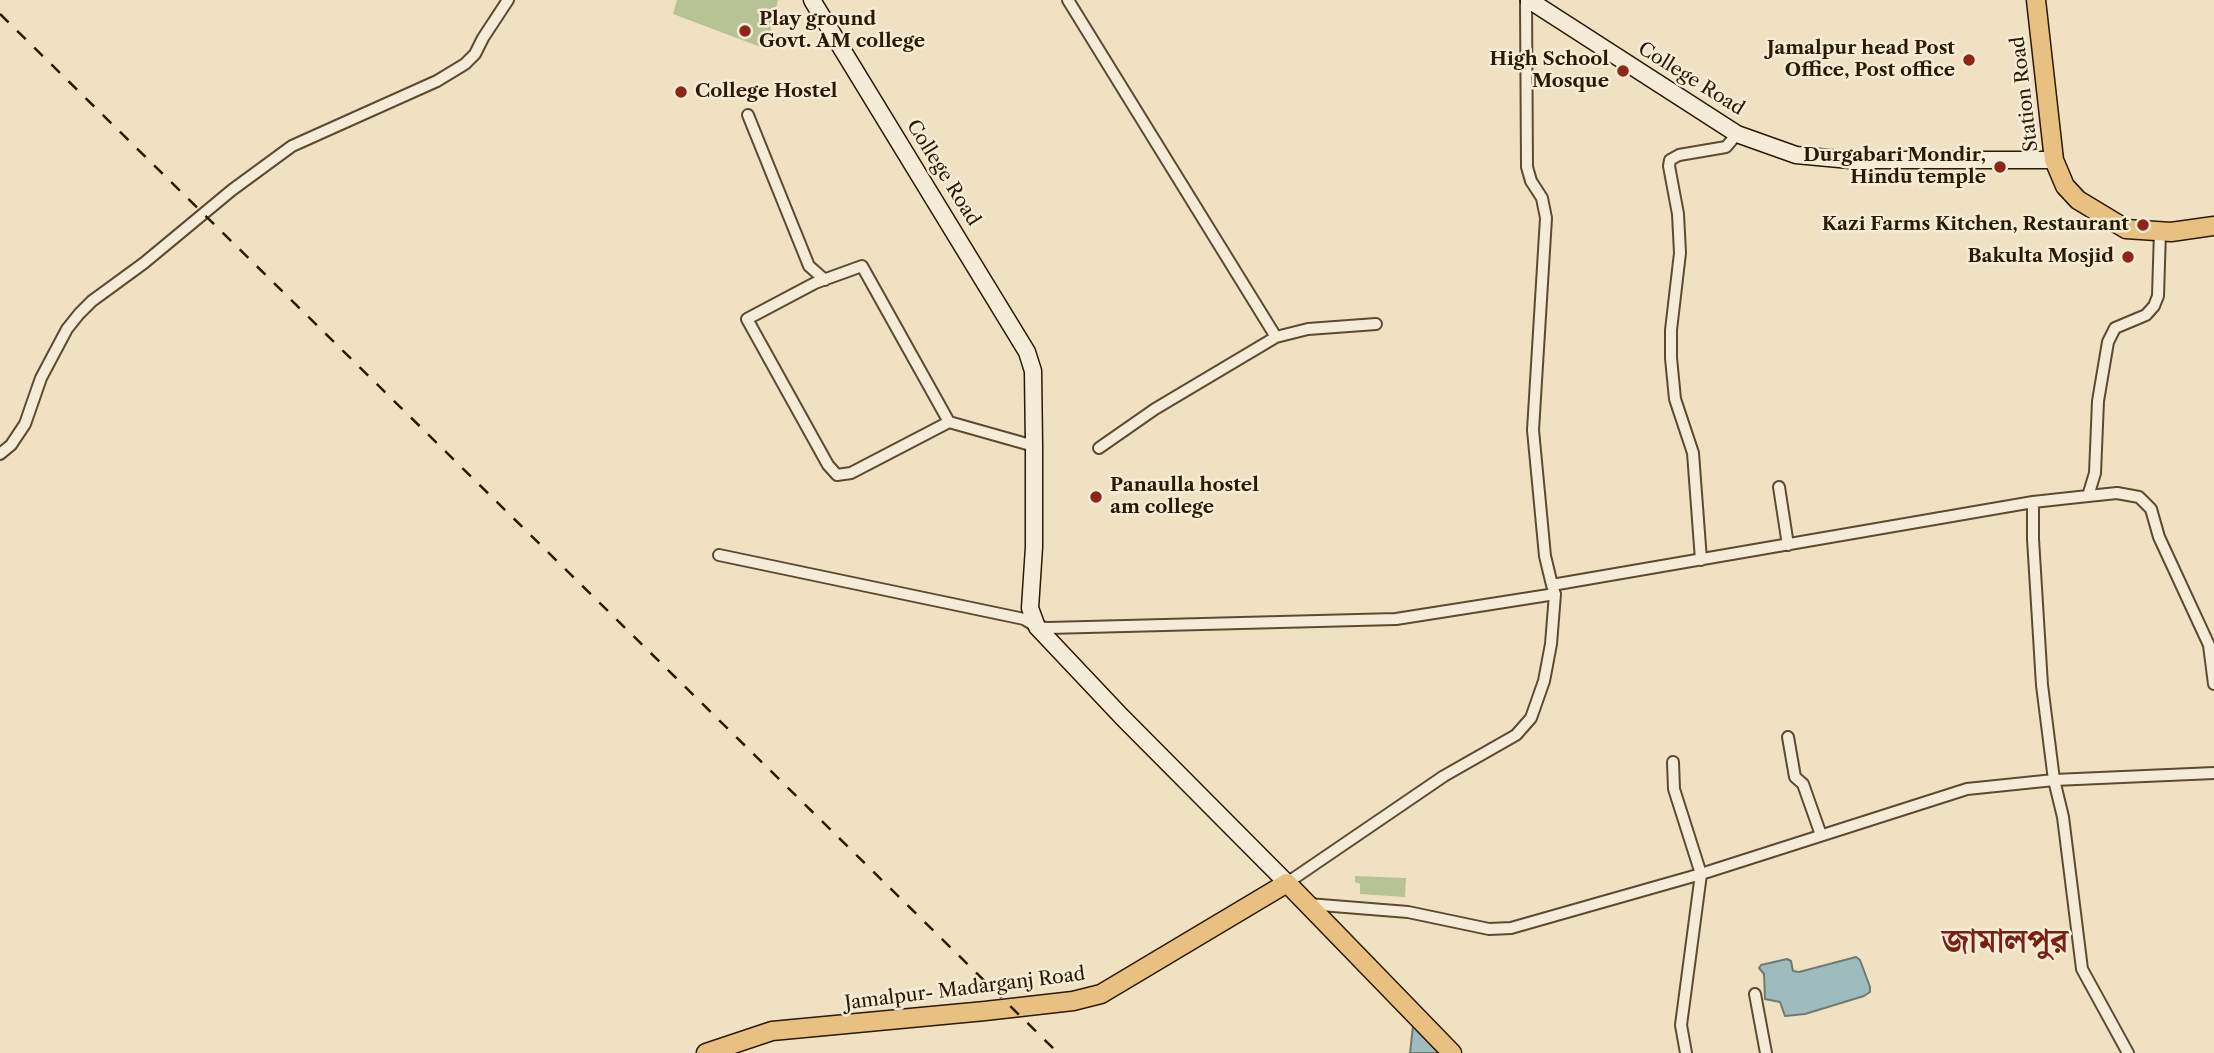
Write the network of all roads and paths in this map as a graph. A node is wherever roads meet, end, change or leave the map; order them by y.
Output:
1 (508, 0) edge
2 (812, 0) edge
3 (1068, 0) edge
4 (1527, 0) edge
5 (2036, 0) edge
6 (748, 115) dead end
7 (1737, 134) junction
8 (2054, 160) junction
9 (2214, 226) edge
10 (2160, 231) junction
11 (809, 266) junction
12 (825, 280) junction
13 (805, 289) junction
14 (1376, 324) dead end
15 (1276, 337) junction
16 (949, 422) junction
17 (1034, 446) junction
18 (1099, 449) dead end
19 (0, 454) edge
20 (1779, 487) dead end
21 (2088, 495) junction
22 (2033, 502) junction
23 (1788, 545) junction
24 (719, 555) dead end
25 (1700, 560) junction
26 (1553, 589) junction
27 (1037, 626) junction
28 (2212, 644) edge
29 (2214, 684) edge
30 (1788, 737) dead end
31 (1673, 762) dead end
32 (2214, 773) edge
33 (2054, 780) junction
34 (1821, 835) junction
35 (1700, 874) junction
36 (1287, 883) junction
37 (1308, 904) junction
38 (1755, 995) dead end
39 (706, 1053) edge
40 (1452, 1053) edge
41 (1686, 1053) edge
42 (1766, 1053) edge
43 (2128, 1053) edge

1 - 19 street
2 - 17 main road, College Road
3 - 15 street
4 - 7 main road, College Road
4 - 26 street
5 - 8 main road, Station Road
6 - 11 street
7 - 8 main road, College Road
7 - 25 street
8 - 10 main road, Station Road
9 - 10 main road, Station Road
10 - 21 street
11 - 12 street
11 - 13 street
12 - 13 street
12 - 16 street
13 - 16 street
14 - 15 street
15 - 18 street
16 - 17 street
17 - 27 main road
20 - 23 street
21 - 22 street
21 - 28 street
22 - 23 street
22 - 33 street
23 - 25 street
24 - 27 street
25 - 26 street
26 - 27 street
26 - 36 street
27 - 36 main road
28 - 29 street
30 - 34 street
31 - 35 street
32 - 33 street
33 - 34 street
33 - 43 street
34 - 35 street
35 - 37 street
35 - 41 street
36 - 37 main road
36 - 39 main road, Jamalpur- Madarganj Road
37 - 40 main road
38 - 42 street

